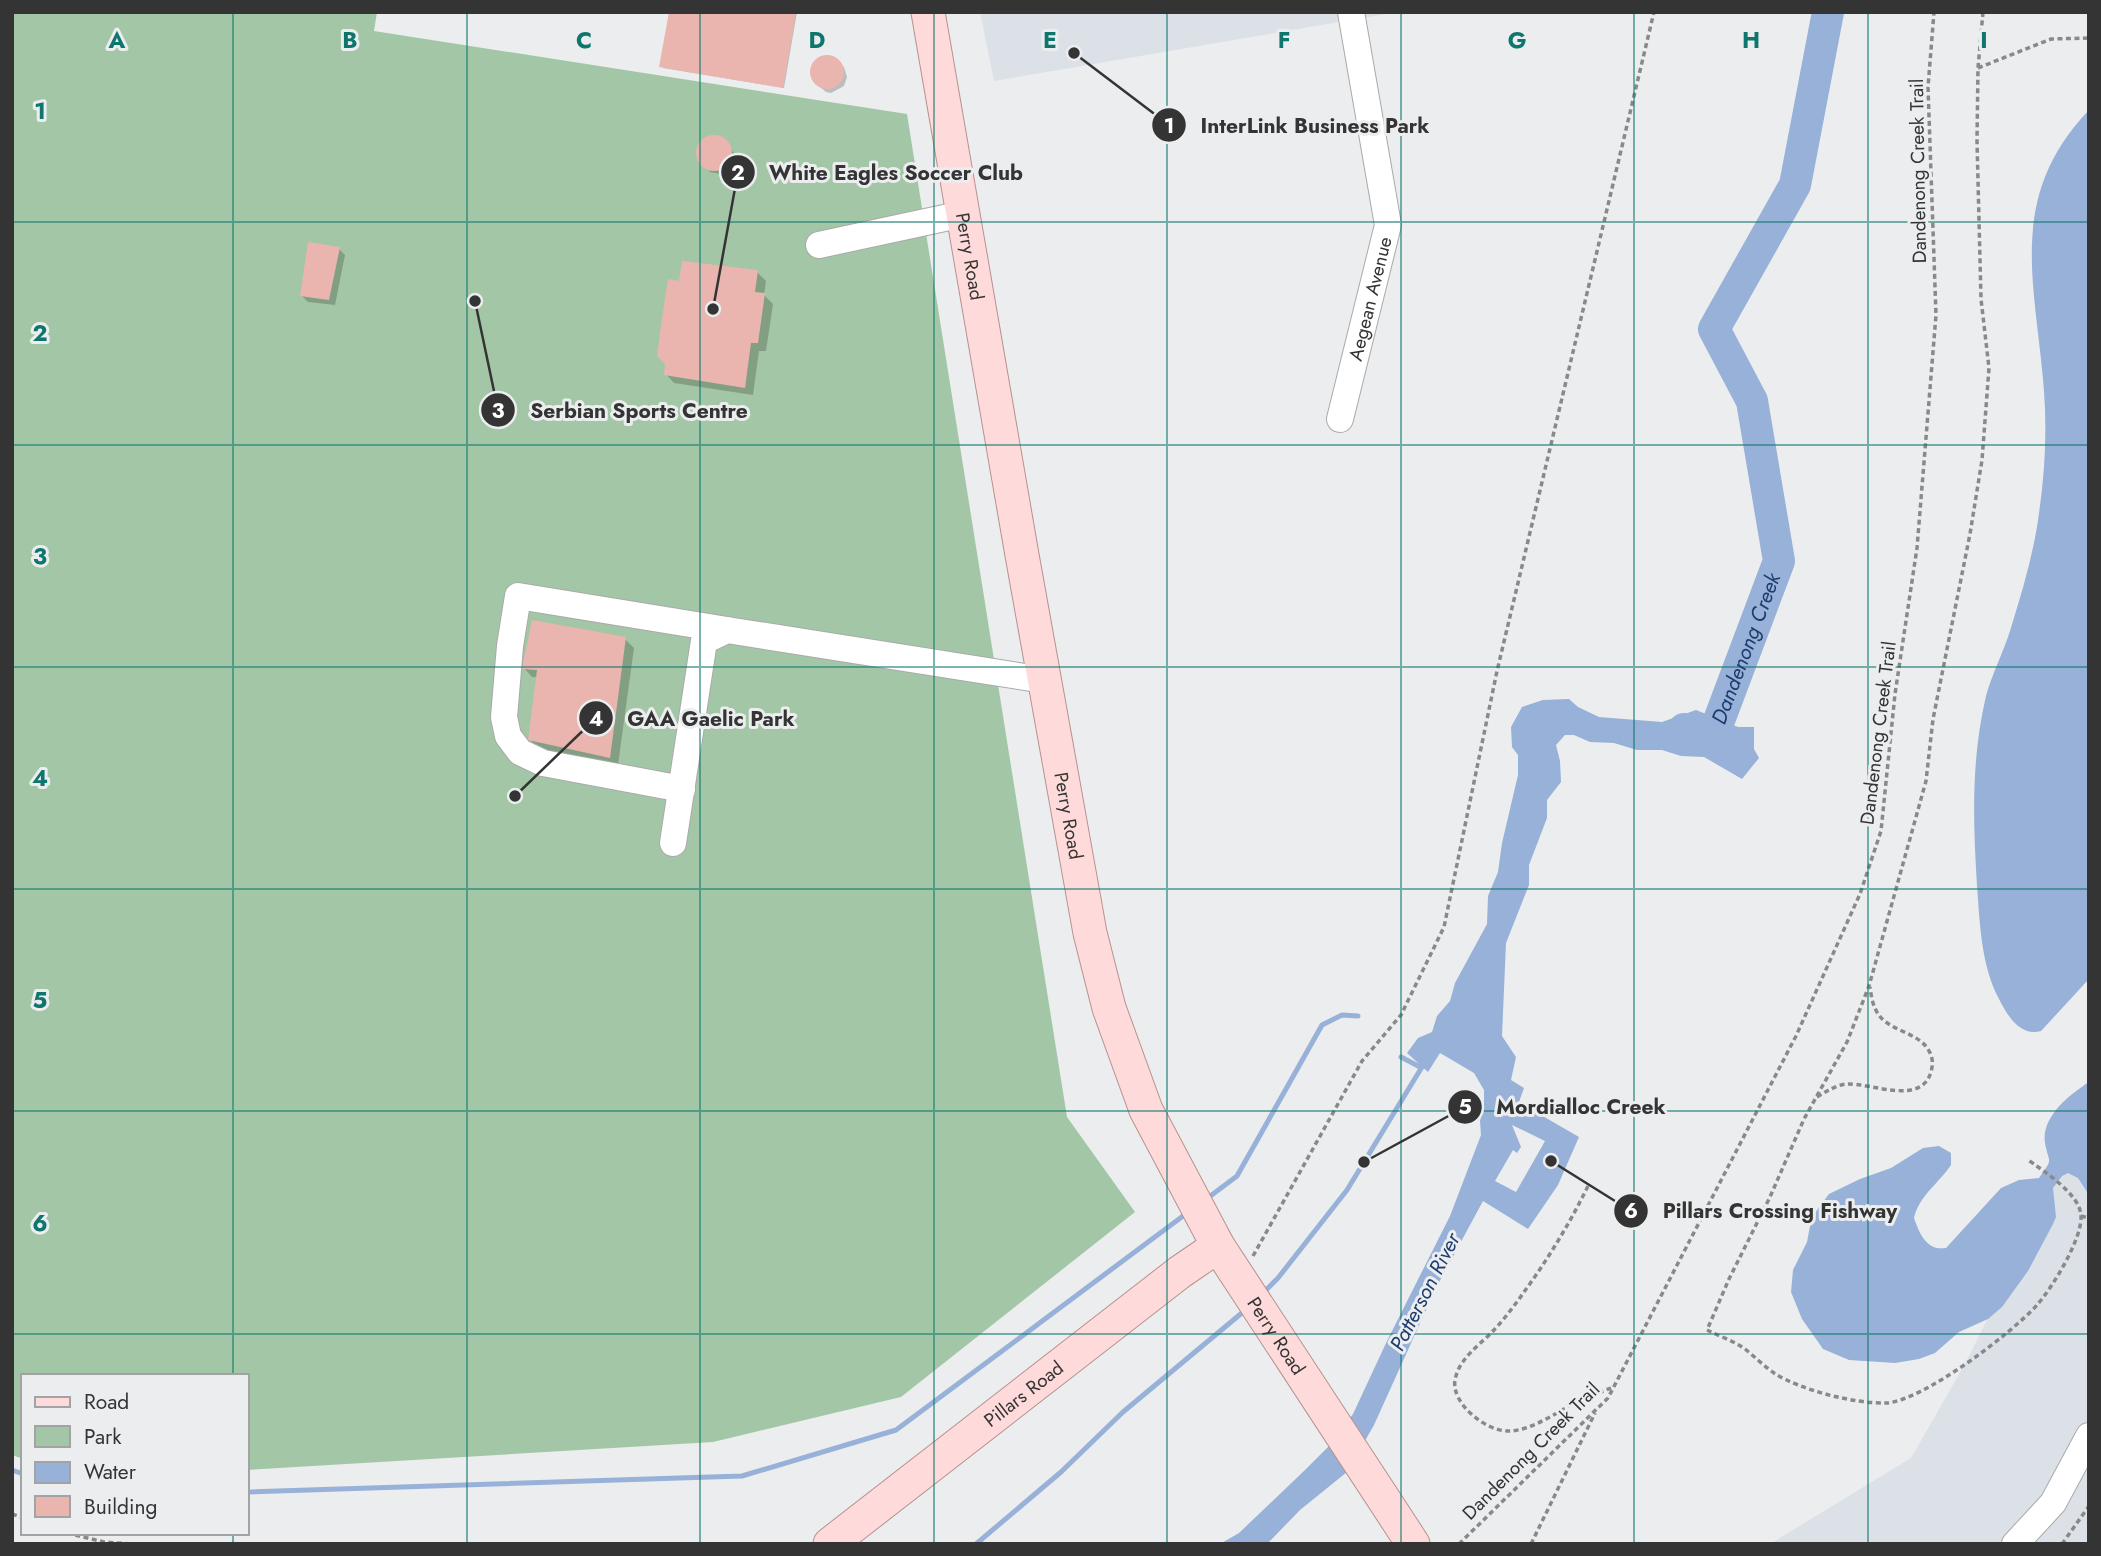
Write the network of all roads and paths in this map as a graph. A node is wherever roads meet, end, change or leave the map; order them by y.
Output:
1 (928, 12) edge
2 (1351, 12) edge
3 (1654, 12) edge
4 (1934, 12) edge
5 (1983, 12) edge
6 (2089, 38) edge
7 (1979, 68) junction
8 (963, 214) junction
9 (819, 244) dead end
10 (1340, 419) dead end
11 (727, 630) junction
12 (1044, 680) junction
13 (682, 789) junction
14 (673, 843) dead end
15 (1869, 986) junction
16 (1816, 1098) junction
17 (2027, 1159) dead end
18 (1588, 1186) dead end
19 (2081, 1216) junction
20 (2089, 1218) edge
21 (1218, 1246) junction
22 (1240, 1280) junction
23 (1613, 1388) junction
24 (1598, 1408) junction
25 (2089, 1436) edge
26 (2089, 1506) edge
27 (75, 1535) edge
28 (131, 1544) edge
29 (625, 1544) edge
30 (640, 1544) edge
31 (830, 1544) edge
32 (1413, 1544) edge
33 (1459, 1544) edge
34 (1531, 1544) edge
35 (2015, 1544) edge
36 (2062, 1544) edge

1 - 8 main road, Perry Road
2 - 10 street, Aegean Avenue
3 - 22 path
4 - 23 path, Dandenong Creek Trail
5 - 7 path
6 - 7 path
7 - 15 path
8 - 9 street
8 - 12 main road, Perry Road
11 - 12 street
11 - 13 street
11 - 13 street
12 - 21 main road, Perry Road
13 - 14 street
15 - 16 path
15 - 16 path
16 - 19 path
17 - 19 path
18 - 23 path
19 - 20 path
21 - 22 main road, Perry Road
21 - 31 main road, Pillars Road
22 - 32 main road, Perry Road
23 - 24 path, Dandenong Creek Trail
24 - 33 path, Dandenong Creek Trail
24 - 34 path
25 - 35 street
26 - 36 path
27 - 28 path
29 - 30 path

